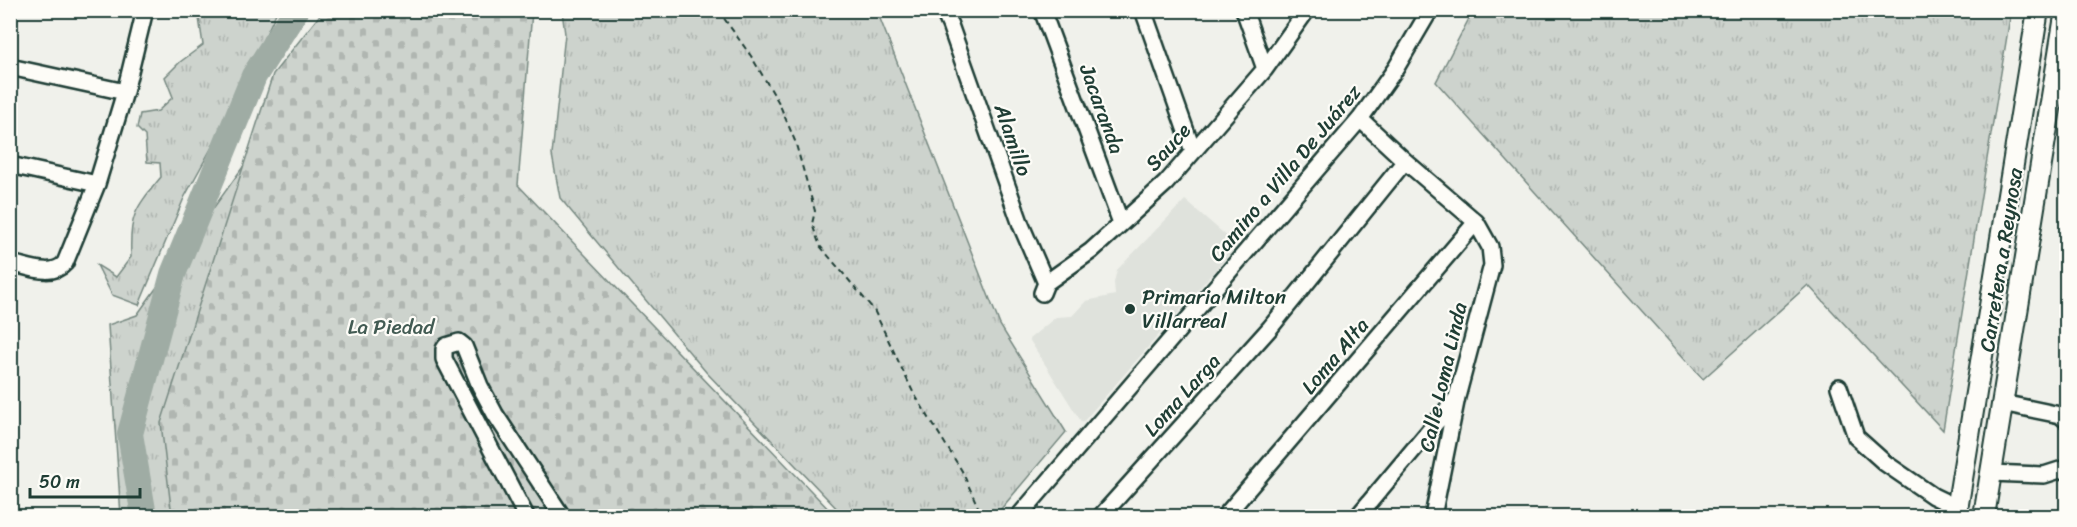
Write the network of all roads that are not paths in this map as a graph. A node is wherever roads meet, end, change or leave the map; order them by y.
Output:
1 (145, 10) edge
2 (943, 10) edge
3 (1042, 10) edge
4 (1143, 10) edge
5 (1244, 10) edge
6 (1307, 10) edge
7 (1430, 10) edge
8 (2038, 10) edge
9 (2066, 10) edge
10 (10, 67) edge
11 (1265, 69) junction
12 (125, 92) junction
13 (1360, 119) junction
14 (1193, 151) junction
15 (1405, 161) junction
16 (10, 165) edge
17 (96, 184) junction
18 (1476, 222) junction
19 (1121, 223) junction
20 (10, 263) edge
21 (1044, 288) joint
22 (1839, 387) dead end
23 (1457, 397) junction
24 (2002, 403) junction
25 (2067, 420) edge
26 (2067, 468) edge
27 (1991, 473) junction
28 (1957, 512) edge
29 (526, 516) edge
30 (562, 516) edge
31 (1019, 516) edge
32 (1101, 516) edge
33 (1225, 516) edge
34 (1358, 516) edge
35 (1433, 516) edge
36 (1984, 516) edge

1 - 12 street
2 - 21 street, Alamillo
3 - 19 street, Jacaranda
4 - 14 street
5 - 11 street
6 - 11 street, Sauce
7 - 13 street, Camino a Villa De Juárez
8 - 28 main road, Carretera a Reynosa
9 - 24 main road, Carretera a Reynosa
10 - 12 street
11 - 14 street, Sauce
12 - 17 street
13 - 15 street
13 - 31 street, Camino a Villa De Juárez
14 - 19 street, Sauce
15 - 18 street
15 - 32 street, Loma Larga
16 - 17 street
17 - 20 street
18 - 23 street, Calle Loma Linda
18 - 33 street, Loma Alta
19 - 21 street, Sauce
22 - 28 street
23 - 34 street
23 - 35 street, Calle Loma Linda
24 - 25 street
24 - 27 main road, Carretera a Reynosa
26 - 27 street
27 - 36 main road, Carretera a Reynosa
29 - 30 street

